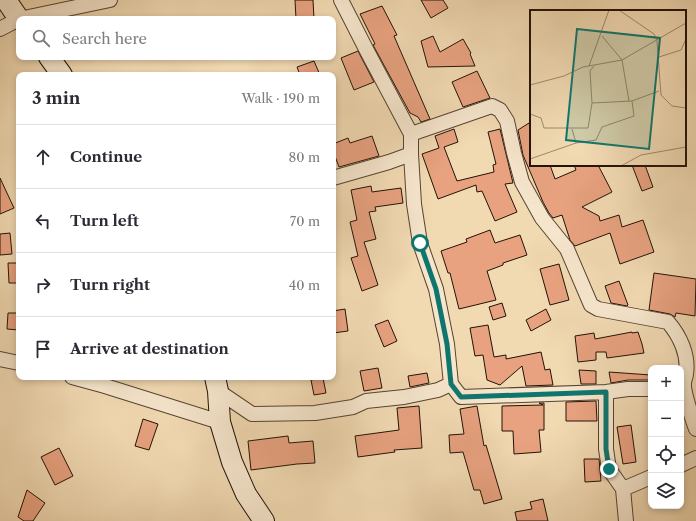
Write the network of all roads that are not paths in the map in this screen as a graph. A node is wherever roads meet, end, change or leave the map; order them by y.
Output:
1 (6, 0) edge
2 (110, 0) edge
3 (341, 0) edge
4 (17, 16) edge
5 (33, 16) edge
6 (16, 21) edge
7 (0, 29) edge
8 (51, 60) edge
9 (60, 72) edge
10 (411, 134) junction
11 (411, 154) junction
12 (336, 177) edge
13 (0, 359) edge
14 (16, 362) edge
15 (684, 379) edge
16 (82, 380) edge
17 (217, 384) edge
18 (451, 384) junction
19 (648, 389) edge
20 (684, 390) edge
21 (606, 392) junction
22 (220, 422) junction
23 (696, 429) edge
24 (696, 458) edge
25 (684, 464) edge
26 (648, 478) edge
27 (623, 489) junction
28 (264, 521) edge
29 (626, 521) edge

1 - 4 street
2 - 5 street
3 - 10 street
6 - 7 street
8 - 9 street
10 - 11 street
10 - 15 street
11 - 12 street
11 - 18 street
13 - 14 street
16 - 22 street
17 - 18 street
17 - 22 street
18 - 21 street
19 - 21 street
20 - 23 street
21 - 27 street
22 - 28 street
24 - 25 street
26 - 27 street
27 - 29 street

